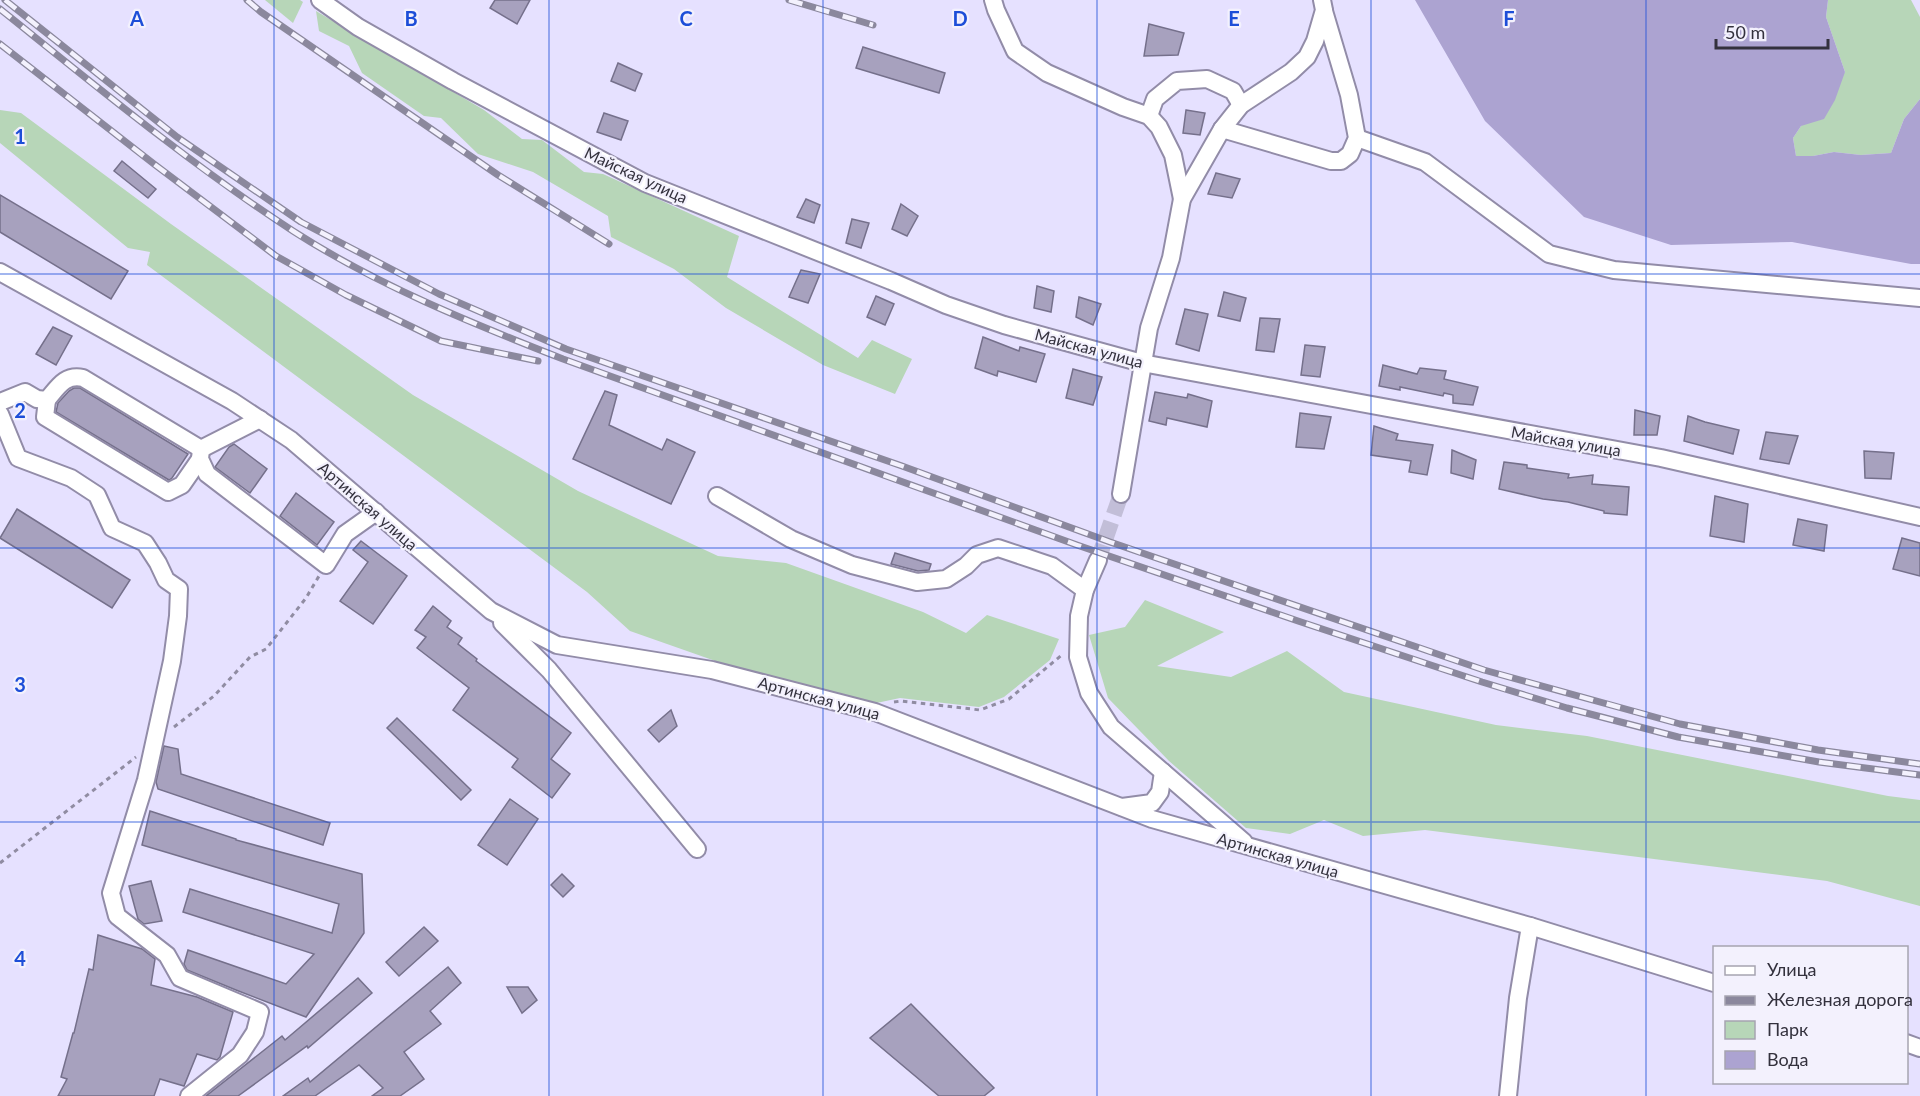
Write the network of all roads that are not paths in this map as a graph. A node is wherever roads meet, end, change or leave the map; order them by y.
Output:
1 (320, 0) edge
2 (993, 0) edge
3 (1323, 5) edge
4 (1241, 105) junction
5 (1149, 116) junction
6 (1222, 129) junction
7 (1358, 138) junction
8 (1173, 155) junction
9 (1204, 160) junction
10 (1182, 199) junction
11 (0, 272) edge
12 (1920, 298) edge
13 (1142, 363) junction
14 (47, 399) junction
15 (0, 402) edge
16 (0, 414) edge
17 (260, 419) junction
18 (0, 447) edge
19 (200, 454) junction
20 (18, 458) junction
21 (1121, 494) tunnel mouth
22 (717, 496) dead end
23 (376, 513) junction
24 (1920, 517) edge
25 (1098, 560) tunnel mouth
26 (1085, 590) junction
27 (491, 611) junction
28 (1163, 772) junction
29 (1121, 807) junction
30 (1249, 847) junction
31 (697, 849) dead end
32 (1530, 926) junction
33 (1713, 983) edge
34 (189, 1096) edge
35 (1508, 1096) edge

1 - 13 street, Майская улица
2 - 5 street
3 - 4 street
3 - 7 street
4 - 5 street
4 - 6 street
5 - 8 street
6 - 7 street
6 - 9 street
7 - 12 street
8 - 9 street
8 - 10 street
9 - 10 street
10 - 13 street
11 - 17 street, Артинская улица
13 - 21 street
13 - 24 street, Майская улица
14 - 15 street
14 - 19 street
14 - 19 street
16 - 20 street
17 - 19 street
17 - 23 street, Артинская улица
18 - 20 street
19 - 23 street
20 - 34 street
22 - 26 street
23 - 27 street, Артинская улица
25 - 26 street
26 - 28 street
27 - 29 street, Артинская улица
27 - 31 street
28 - 29 street
28 - 30 street
29 - 30 street, Артинская улица
30 - 32 street, Артинская улица
32 - 33 street, Артинская улица
32 - 35 street

